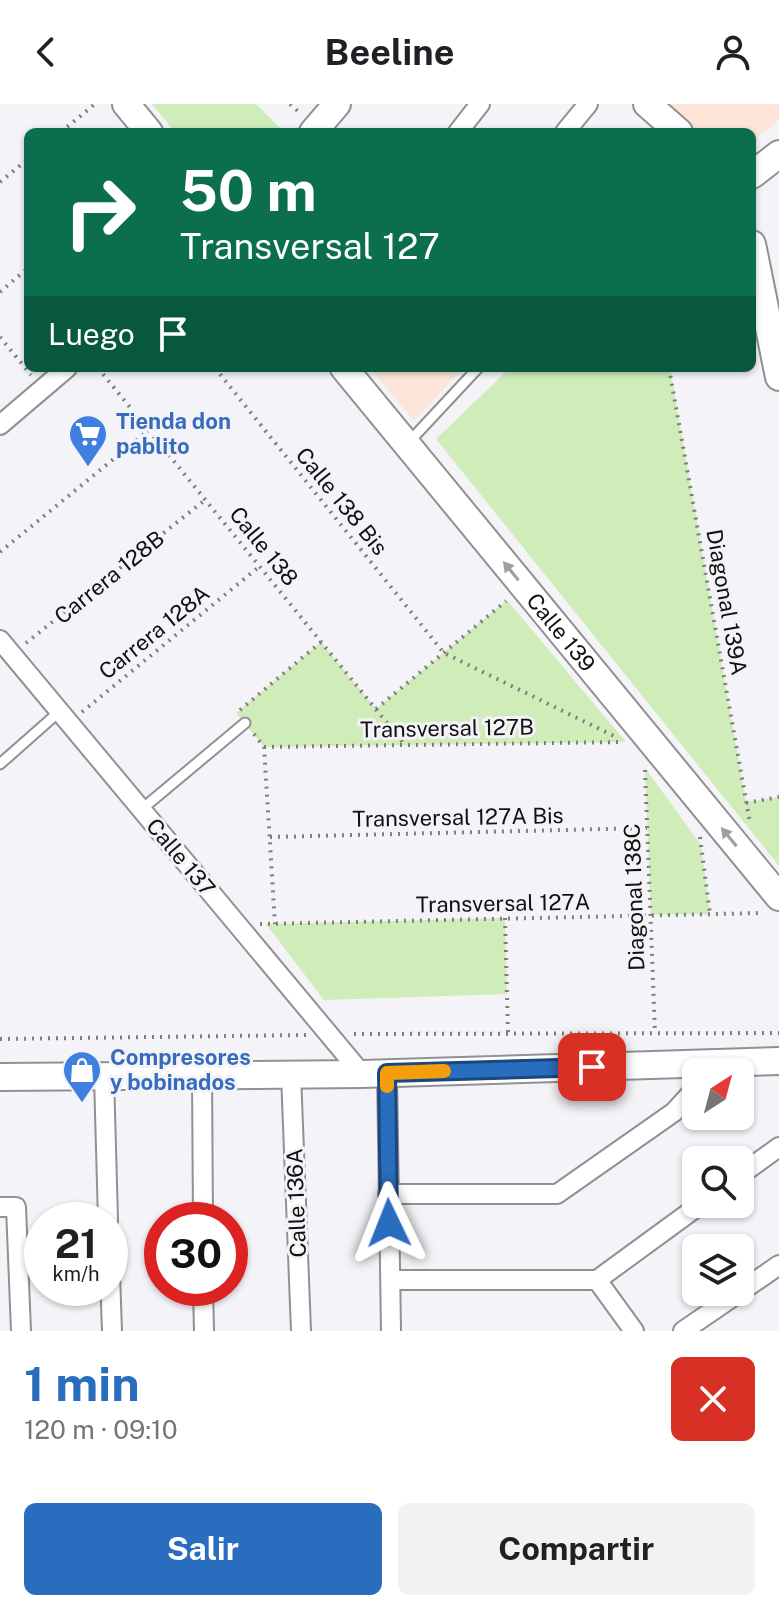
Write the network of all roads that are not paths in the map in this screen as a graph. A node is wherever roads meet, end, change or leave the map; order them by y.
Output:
1 (126, 104) edge
2 (337, 104) edge
3 (480, 104) edge
4 (588, 104) edge
5 (647, 104) edge
6 (146, 128) edge
7 (316, 128) edge
8 (461, 128) edge
9 (568, 128) edge
10 (674, 128) edge
11 (779, 154) edge
12 (756, 172) edge
13 (756, 270) edge
14 (62, 372) edge
15 (347, 372) edge
16 (474, 372) edge
17 (779, 377) edge
18 (0, 425) edge
19 (407, 444) junction
20 (6, 647) edge
21 (65, 717) junction
22 (245, 723) dead end
23 (0, 764) edge
24 (142, 809) junction
25 (774, 905) edge
26 (779, 1061) edge
27 (754, 1063) edge
28 (682, 1068) edge
29 (374, 1073) junction
30 (291, 1074) junction
31 (202, 1075) junction
32 (104, 1076) junction
33 (0, 1077) edge
34 (682, 1103) edge
35 (779, 1147) edge
36 (754, 1165) edge
37 (388, 1194) junction
38 (108, 1202) edge
39 (203, 1202) edge
40 (8, 1207) edge
41 (682, 1218) edge
42 (779, 1265) edge
43 (391, 1280) junction
44 (597, 1280) junction
45 (754, 1282) edge
46 (0, 1305) edge
47 (20, 1305) junction
48 (111, 1306) edge
49 (203, 1306) edge
50 (720, 1306) edge
51 (21, 1331) edge
52 (112, 1331) edge
53 (204, 1331) edge
54 (301, 1331) edge
55 (391, 1331) edge
56 (634, 1331) edge
57 (683, 1331) edge

1 - 6 main road
2 - 7 main road
3 - 8 street
4 - 9 street
5 - 10 main road
11 - 12 main road
13 - 17 main road
14 - 18 street
15 - 19 main road, Calle 139
16 - 19 lane
25 -> 19 main road, Calle 139
20 - 21 street, Calle 137
21 - 23 lane
21 - 24 street, Calle 137
22 - 24 lane
24 - 29 street, Calle 137
26 - 27 main road
28 - 29 main road
29 - 30 main road
29 - 37 street
30 - 31 main road
30 - 54 street, Calle 136A
31 - 32 main road
31 - 39 street
32 - 33 main road
32 - 38 street
34 - 37 street
35 - 36 street
37 - 43 street
40 - 47 street
41 - 44 street
42 - 45 street
43 - 44 street
43 - 55 street
44 - 56 street
46 - 47 street
47 - 51 street
48 - 52 street
49 - 53 street
50 - 57 street

